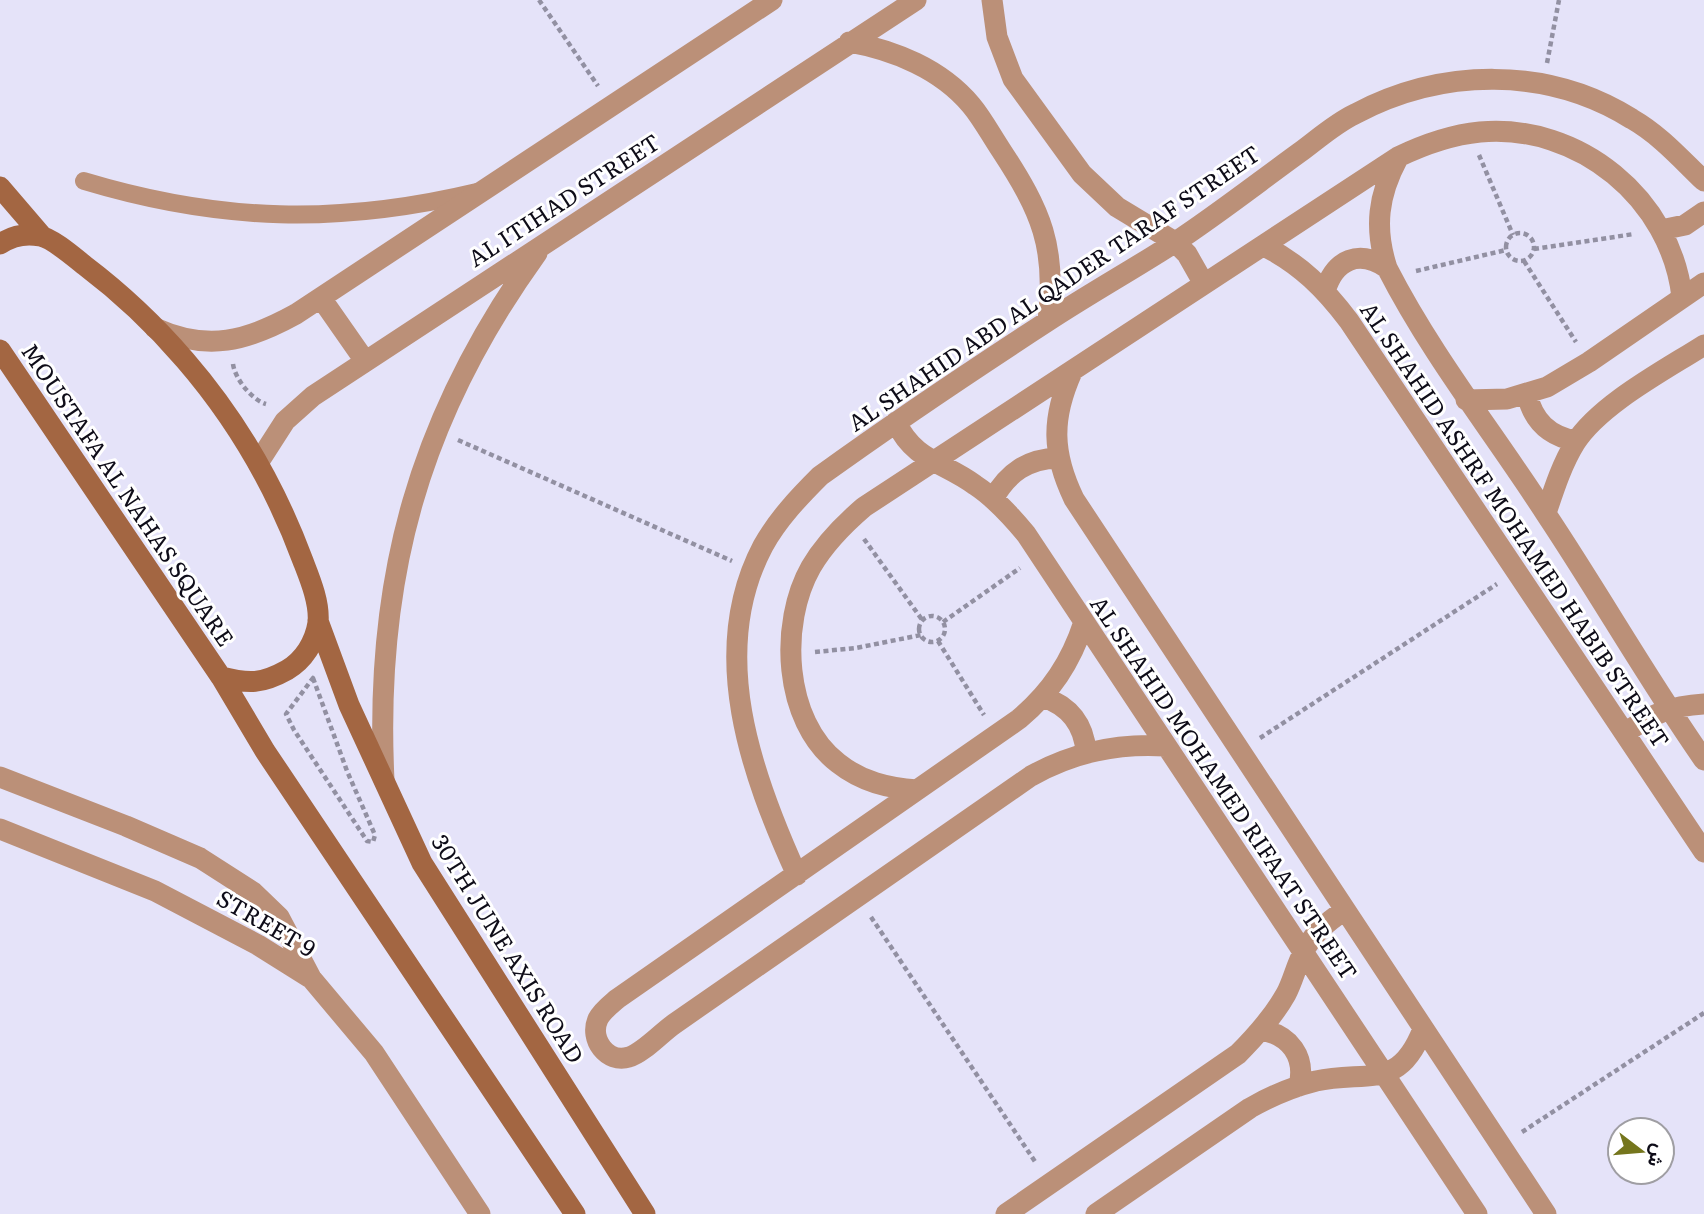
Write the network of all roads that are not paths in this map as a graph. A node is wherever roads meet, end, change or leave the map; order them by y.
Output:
1 (772, 0) edge
2 (916, 0) edge
3 (992, 0) edge
4 (849, 42) junction
5 (1398, 157) junction
6 (84, 181) dead end
7 (1704, 181) edge
8 (0, 187) edge
9 (487, 189) junction
10 (1704, 212) edge
11 (1661, 230) junction
12 (42, 236) junction
13 (1175, 242) junction
14 (544, 243) junction
15 (0, 244) edge
16 (1264, 246) junction
17 (1389, 273) junction
18 (1704, 283) edge
19 (1204, 284) junction
20 (1325, 291) junction
21 (1682, 297) junction
22 (321, 298) junction
23 (1048, 321) junction
24 (155, 328) junction
25 (1704, 345) edge
26 (0, 351) edge
27 (365, 361) junction
28 (1072, 372) junction
29 (1527, 394) junction
30 (1466, 400) junction
31 (897, 422) junction
32 (1576, 441) junction
33 (1058, 458) junction
34 (933, 462) junction
35 (258, 463) junction
36 (993, 499) junction
37 (1546, 513) junction
38 (318, 621) junction
39 (1084, 622) junction
40 (222, 677) junction
41 (1043, 697) junction
42 (1704, 704) edge
43 (1668, 709) junction
44 (1625, 733) junction
45 (1166, 746) junction
46 (1086, 752) junction
47 (1704, 760) edge
48 (0, 777) edge
49 (384, 780) junction
50 (917, 790) junction
51 (0, 829) edge
52 (1704, 850) edge
53 (797, 875) junction
54 (1345, 910) junction
55 (1303, 952) junction
56 (311, 978) junction
57 (1423, 1029) junction
58 (1260, 1030) junction
59 (1385, 1075) junction
60 (1299, 1086) junction
61 (480, 1214) edge
62 (575, 1214) edge
63 (645, 1214) edge
64 (1006, 1214) edge
65 (1096, 1214) edge
66 (1477, 1214) edge
67 (1546, 1214) edge

1 - 9 street
2 - 4 street, AL ITIHAD STREET
3 - 13 street
4 - 14 street, AL ITIHAD STREET
4 - 23 street
5 - 11 street
5 - 16 street
5 - 17 street, AL SHAHID ASHRF MOHAMED HABIB STREET
6 - 9 lane
7 - 13 street, AL SHAHID ABD AL QADER TARAF STREET
8 - 12 street
9 - 22 street
10 - 11 street
11 - 21 street
12 - 15 street
12 - 24 street
13 - 19 street
13 - 23 street, AL SHAHID ABD AL QADER TARAF STREET
14 - 27 street, AL ITIHAD STREET
14 - 49 street
16 - 19 street
16 - 20 street, AL SHAHID ASHRF MOHAMED HABIB STREET
17 - 20 street
17 - 30 street, AL SHAHID ASHRF MOHAMED HABIB STREET
18 - 21 street
19 - 28 street
20 - 44 street, AL SHAHID ASHRF MOHAMED HABIB STREET
21 - 29 street
22 - 24 street
22 - 27 street
23 - 31 street, AL SHAHID ABD AL QADER TARAF STREET
24 - 35 street
25 - 32 street
26 - 40 street, MOUSTAFA AL NAHAS SQUARE
27 - 35 street, AL ITIHAD STREET
28 - 33 street, AL SHAHID MOHAMED RIFAAT STREET
28 - 34 street
29 - 30 street
29 - 32 street
30 - 37 street, AL SHAHID ASHRF MOHAMED HABIB STREET
31 - 34 street, AL SHAHID MOHAMED RIFAAT STREET
31 - 53 street, AL SHAHID ABD AL QADER TARAF STREET
32 - 37 street
33 - 36 street
33 - 54 street, AL SHAHID MOHAMED RIFAAT STREET
34 - 36 street, AL SHAHID MOHAMED RIFAAT STREET
34 - 50 street
35 - 38 street
36 - 39 street, AL SHAHID MOHAMED RIFAAT STREET
37 - 43 street, AL SHAHID ASHRF MOHAMED HABIB STREET
38 - 40 street, MOUSTAFA AL NAHAS SQUARE
38 - 49 street, 30TH JUNE AXIS ROAD
39 - 41 street
39 - 45 street, AL SHAHID MOHAMED RIFAAT STREET
40 - 62 street
41 - 46 street
41 - 50 street
42 - 43 street
43 - 44 street
43 - 47 street, AL SHAHID ASHRF MOHAMED HABIB STREET
44 - 52 street, AL SHAHID ASHRF MOHAMED HABIB STREET
45 - 46 street
45 - 55 street, AL SHAHID MOHAMED RIFAAT STREET
46 - 53 street
48 - 56 street, STREET 9
49 - 63 street, 30TH JUNE AXIS ROAD
50 - 53 street
51 - 56 street, STREET 9
54 - 55 street
54 - 57 street, AL SHAHID MOHAMED RIFAAT STREET
55 - 58 street
55 - 59 street, AL SHAHID MOHAMED RIFAAT STREET
56 - 61 street
57 - 59 street
57 - 67 street, AL SHAHID MOHAMED RIFAAT STREET
58 - 60 street
58 - 64 street
59 - 60 street
59 - 66 street, AL SHAHID MOHAMED RIFAAT STREET
60 - 65 street

